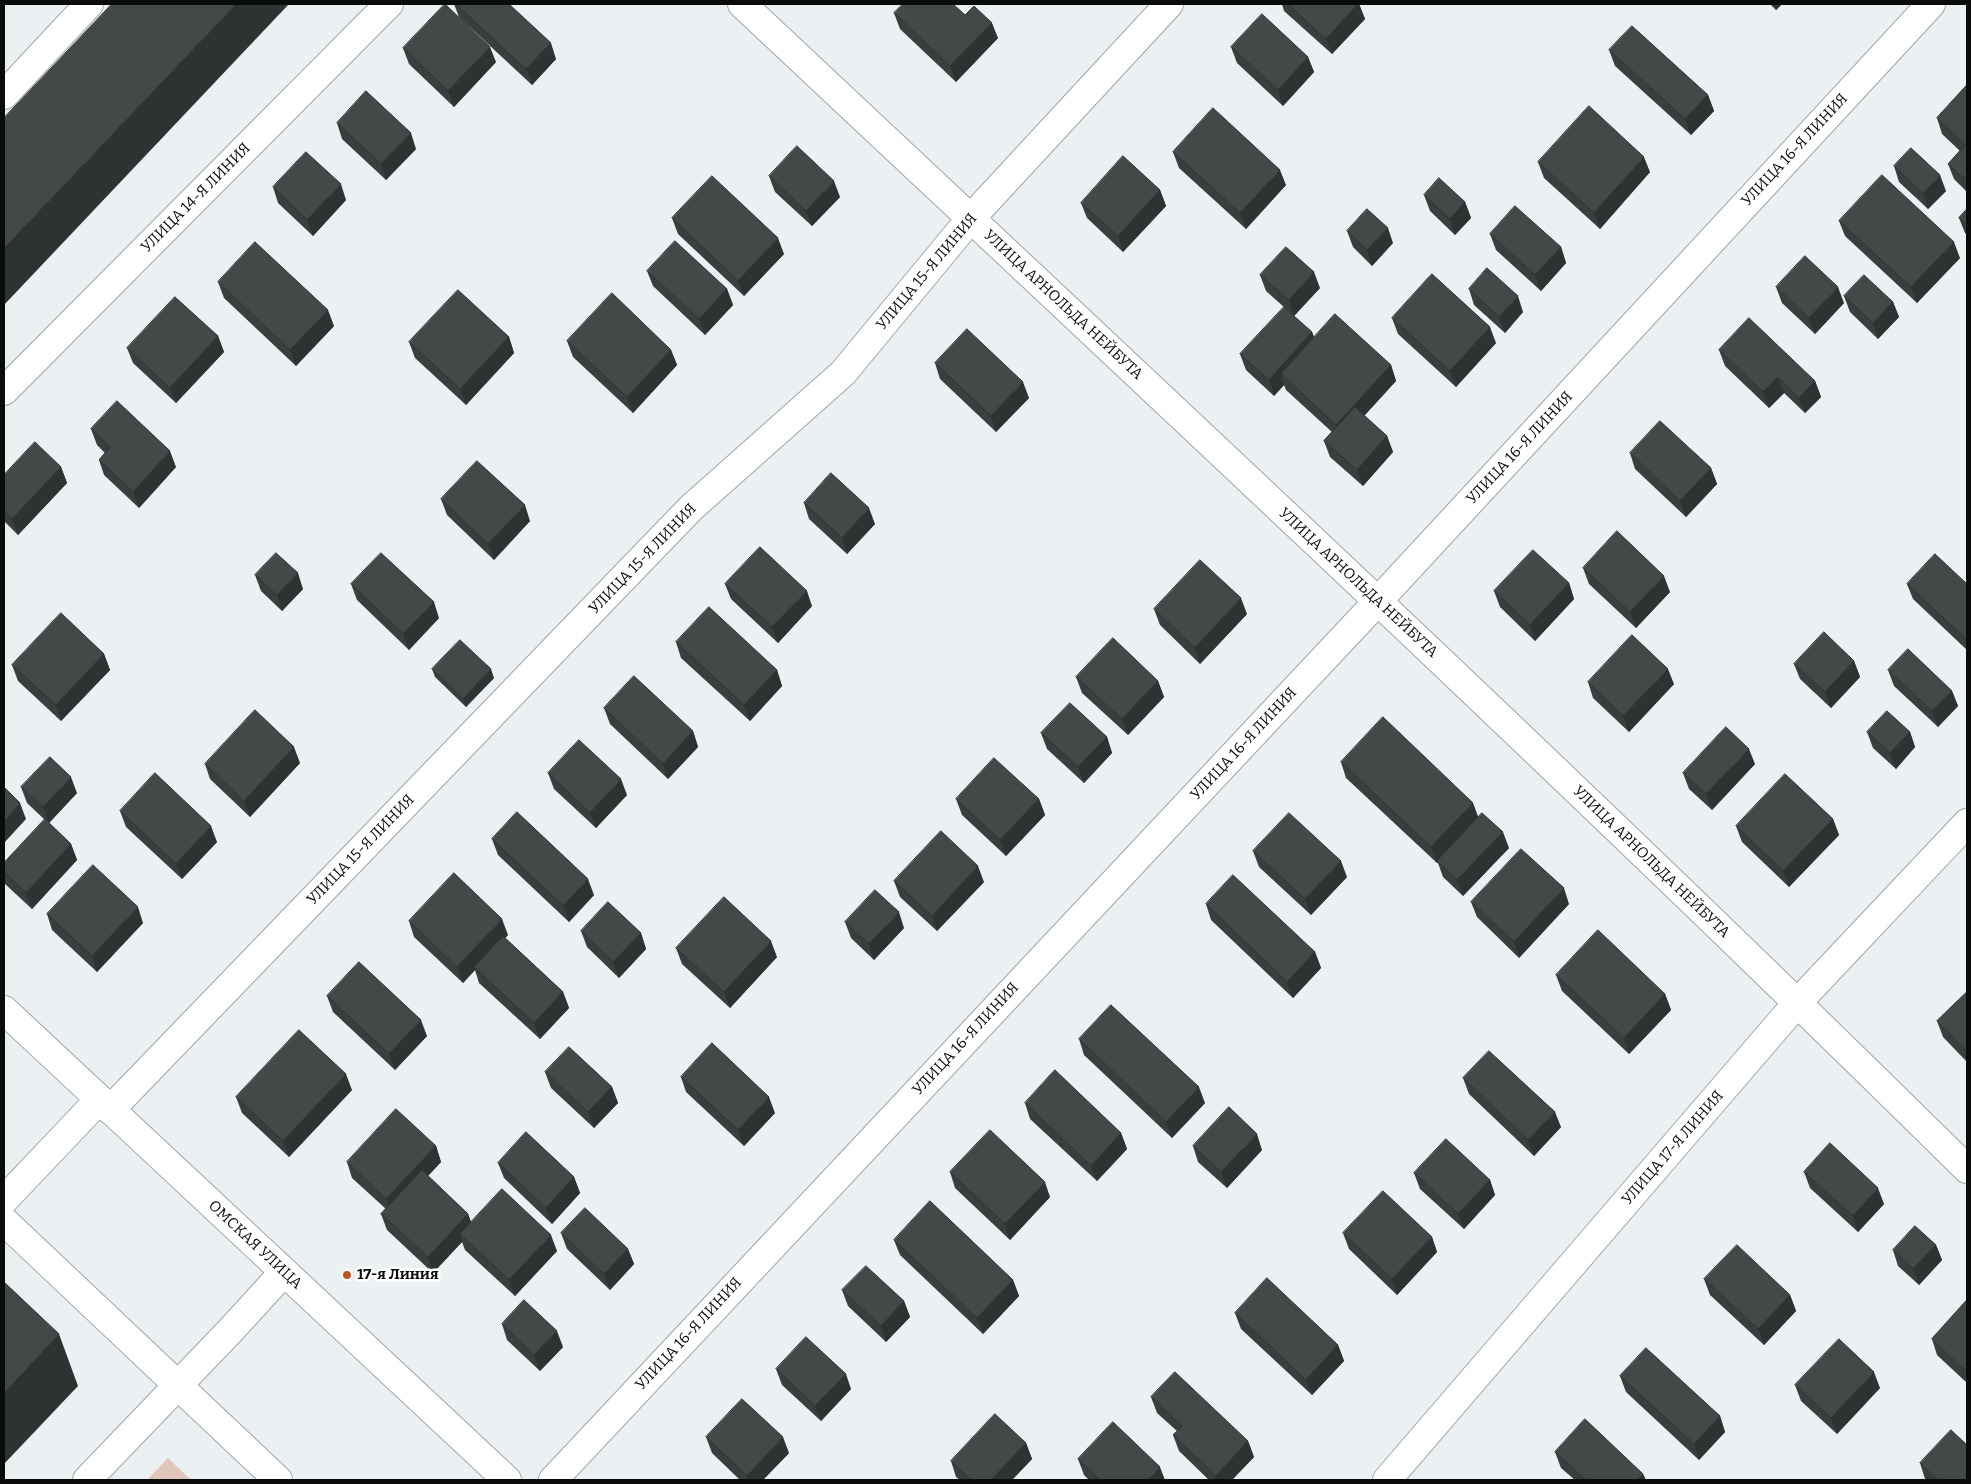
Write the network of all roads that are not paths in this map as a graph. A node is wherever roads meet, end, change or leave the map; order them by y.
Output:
1 (89, 4) edge
2 (389, 4) edge
3 (742, 4) edge
4 (1169, 4) edge
5 (1931, 4) edge
6 (4, 93) edge
7 (971, 218) junction
8 (8, 379) edge
9 (1378, 601) junction
10 (1967, 823) edge
11 (1798, 1002) junction
12 (4, 1010) edge
13 (105, 1105) junction
14 (1967, 1170) edge
15 (4, 1200) edge
16 (4, 1221) edge
17 (284, 1272) junction
18 (177, 1385) junction
19 (87, 1480) edge
20 (278, 1480) edge
21 (507, 1480) edge
22 (553, 1480) edge
23 (1387, 1480) edge

1 - 6 street
2 - 8 street, УЛИЦА 14-Я ЛИНИЯ
3 - 7 street, УЛИЦА АРНОЛЬДА НЕЙБУТА
4 - 7 street, УЛИЦА 15-Я ЛИНИЯ
5 - 9 street, УЛИЦА 16-Я ЛИНИЯ
7 - 9 street, УЛИЦА АРНОЛЬДА НЕЙБУТА
7 - 13 street, УЛИЦА 15-Я ЛИНИЯ
9 - 11 street, УЛИЦА АРНОЛЬДА НЕЙБУТА
9 - 22 street, УЛИЦА 16-Я ЛИНИЯ
10 - 11 street, УЛИЦА 17-Я ЛИНИЯ
11 - 14 street, УЛИЦА АРНОЛЬДА НЕЙБУТА
11 - 23 street, УЛИЦА 17-Я ЛИНИЯ
12 - 13 street, ОМСКАЯ УЛИЦА
13 - 15 street, УЛИЦА 15-Я ЛИНИЯ
13 - 17 street, ОМСКАЯ УЛИЦА
16 - 18 street
17 - 18 street
17 - 21 street, ОМСКАЯ УЛИЦА
18 - 19 street
18 - 20 street

